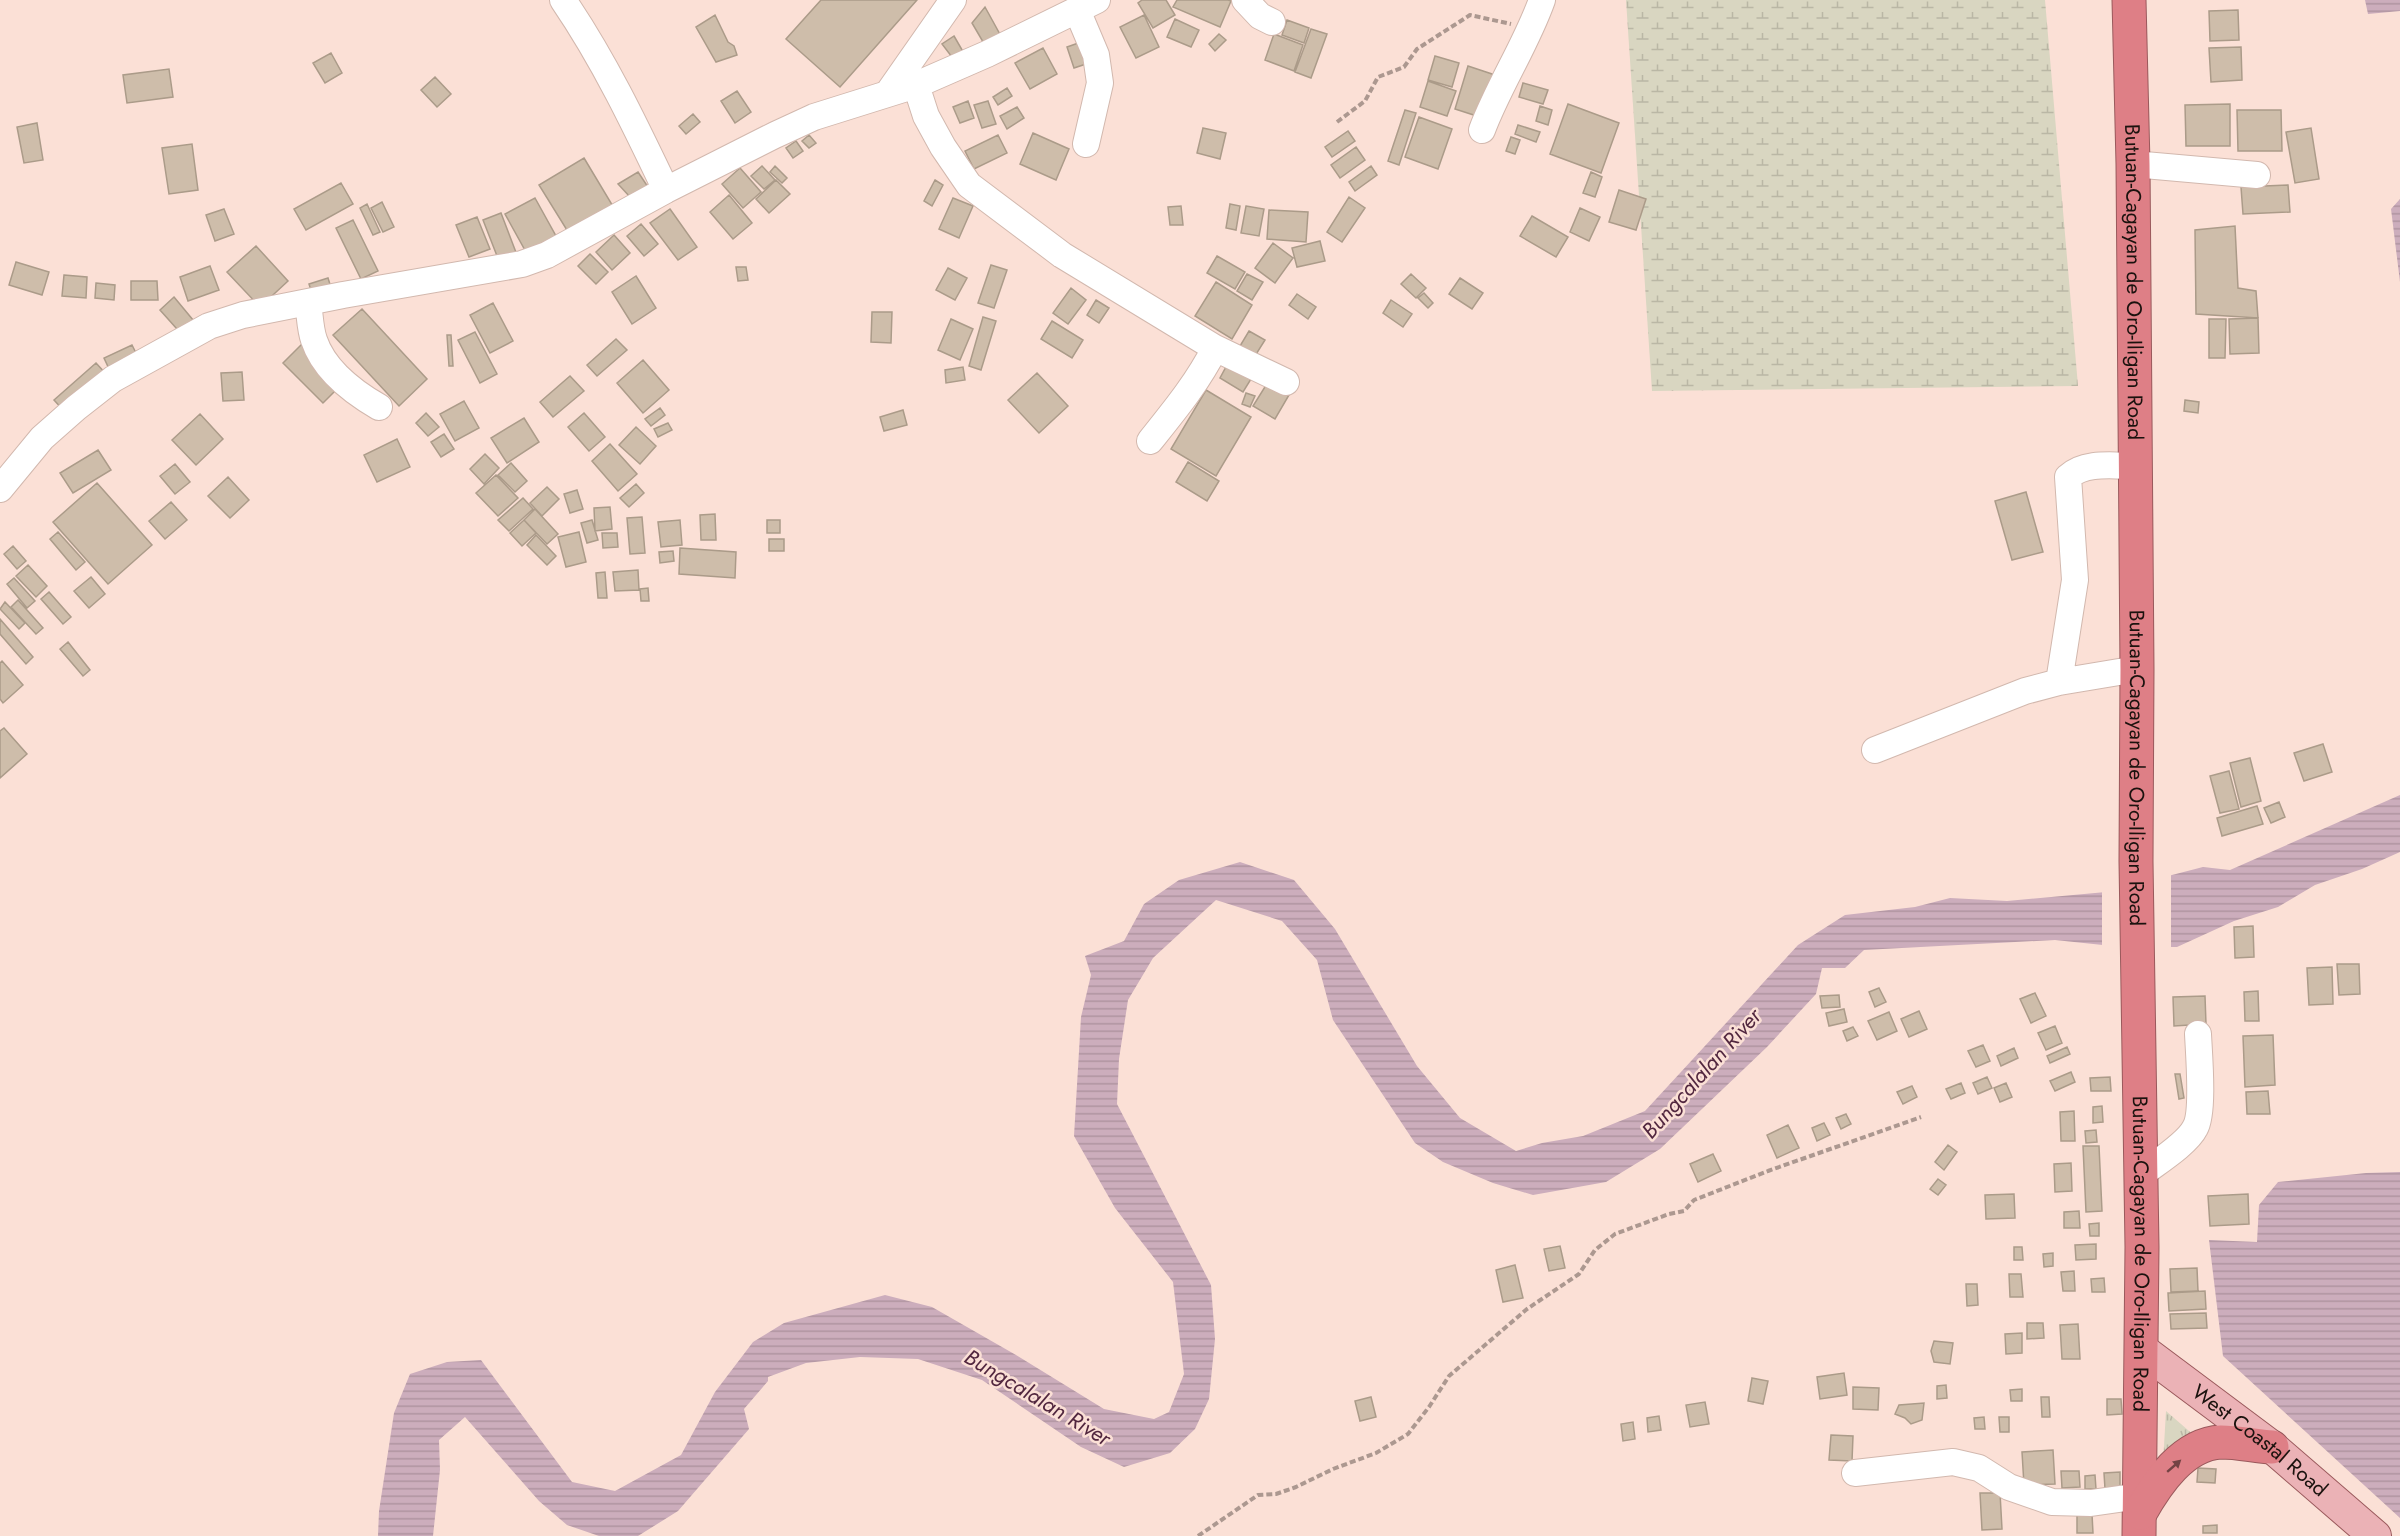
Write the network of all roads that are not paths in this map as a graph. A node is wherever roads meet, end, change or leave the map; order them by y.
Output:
1 (563, 0) edge
2 (952, 0) edge
3 (1245, 0) edge
4 (2129, 0) edge
5 (1087, 5) edge
6 (1539, 9) edge
7 (1272, 22) dead end
8 (916, 86) junction
9 (888, 93) junction
10 (1482, 130) dead end
11 (1086, 144) dead end
12 (2133, 164) junction
13 (2257, 175) dead end
14 (666, 190) junction
15 (308, 303) junction
16 (1215, 348) junction
17 (1286, 382) dead end
18 (379, 407) dead end
19 (1150, 441) dead end
20 (2136, 466) junction
21 (0, 489) edge
22 (2137, 669) junction
23 (2059, 682) junction
24 (1875, 750) dead end
25 (2198, 1034) dead end
26 (2142, 1174) junction
27 (2142, 1349) junction
28 (2272, 1447) junction
29 (1855, 1473) dead end
30 (2140, 1515) edge
31 (2375, 1536) edge

1 - 14 street
2 - 9 street
3 - 7 street
4 - 12 highway, Butuan-Cagayan de Oro-Iligan Road
5 - 8 street
5 - 11 street
6 - 10 street
8 - 9 street
8 - 16 street
9 - 14 street
12 - 13 street
12 - 20 highway, Butuan-Cagayan de Oro-Iligan Road
14 - 15 street
15 - 18 street
15 - 21 street
16 - 17 street
16 - 19 street
20 - 22 highway, Butuan-Cagayan de Oro-Iligan Road
20 - 23 street
22 - 23 street
22 - 26 highway, Butuan-Cagayan de Oro-Iligan Road
23 - 24 street
25 - 26 street
26 - 27 highway, Butuan-Cagayan de Oro-Iligan Road
27 - 28 main road, West Coastal Road
27 - 30 highway, Butuan-Cagayan de Oro-Iligan Road
30 -> 28 highway
28 - 31 main road, West Coastal Road
29 - 30 street

